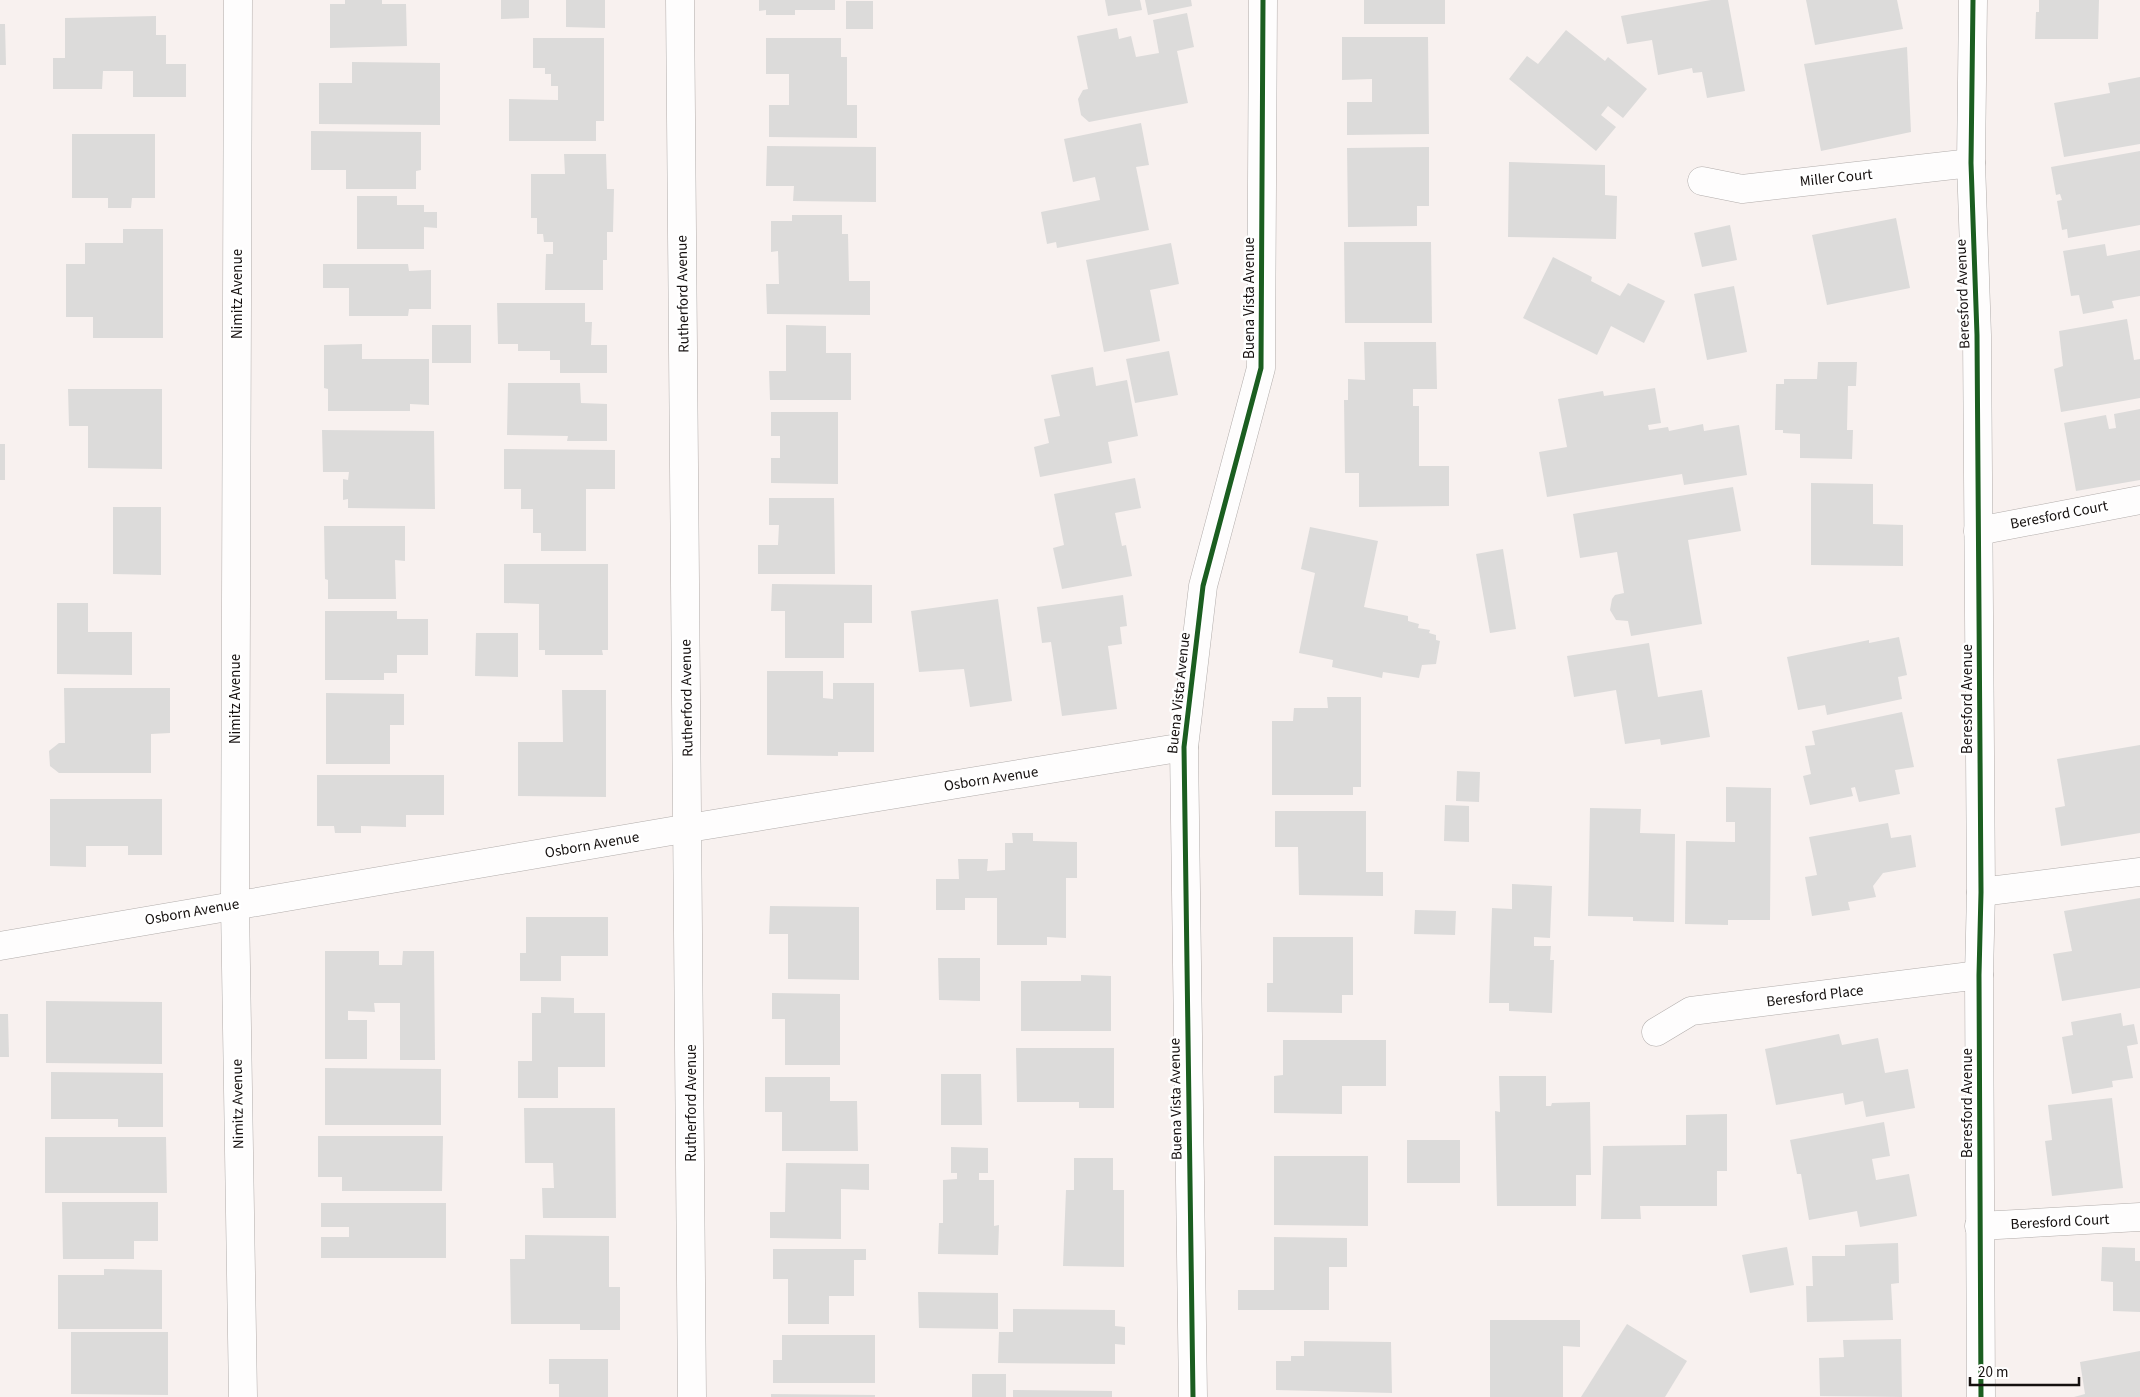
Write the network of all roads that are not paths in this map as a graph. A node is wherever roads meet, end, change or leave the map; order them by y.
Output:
1 (238, 0) edge
2 (680, 0) edge
3 (1263, 0) edge
4 (1973, 0) edge
5 (1971, 163) junction
6 (1702, 181) dead end
7 (2140, 500) edge
8 (1978, 531) junction
9 (1184, 747) junction
10 (689, 828) junction
11 (2140, 872) edge
12 (1981, 892) junction
13 (235, 905) junction
14 (0, 946) edge
15 (1979, 975) junction
16 (1656, 1032) dead end
17 (2140, 1218) edge
18 (1979, 1226) junction
19 (243, 1397) edge
20 (692, 1397) edge
21 (1193, 1397) edge
22 (1981, 1397) edge

1 - 13 street, Nimitz Avenue
2 - 10 street, Rutherford Avenue
3 - 9 street, Buena Vista Avenue
4 - 5 street, Beresford Avenue
5 - 6 street, Miller Court
5 - 8 street, Beresford Avenue
7 - 8 street, Beresford Court
8 - 12 street, Beresford Avenue
9 - 10 street, Osborn Avenue
9 - 21 street, Buena Vista Avenue
10 - 13 street, Osborn Avenue
10 - 20 street, Rutherford Avenue
11 - 12 street
12 - 15 street, Beresford Avenue
13 - 14 street, Osborn Avenue
13 - 19 street, Nimitz Avenue
15 - 16 street, Beresford Place
15 - 18 street, Beresford Avenue
17 - 18 street, Beresford Court
18 - 22 street, Beresford Avenue

